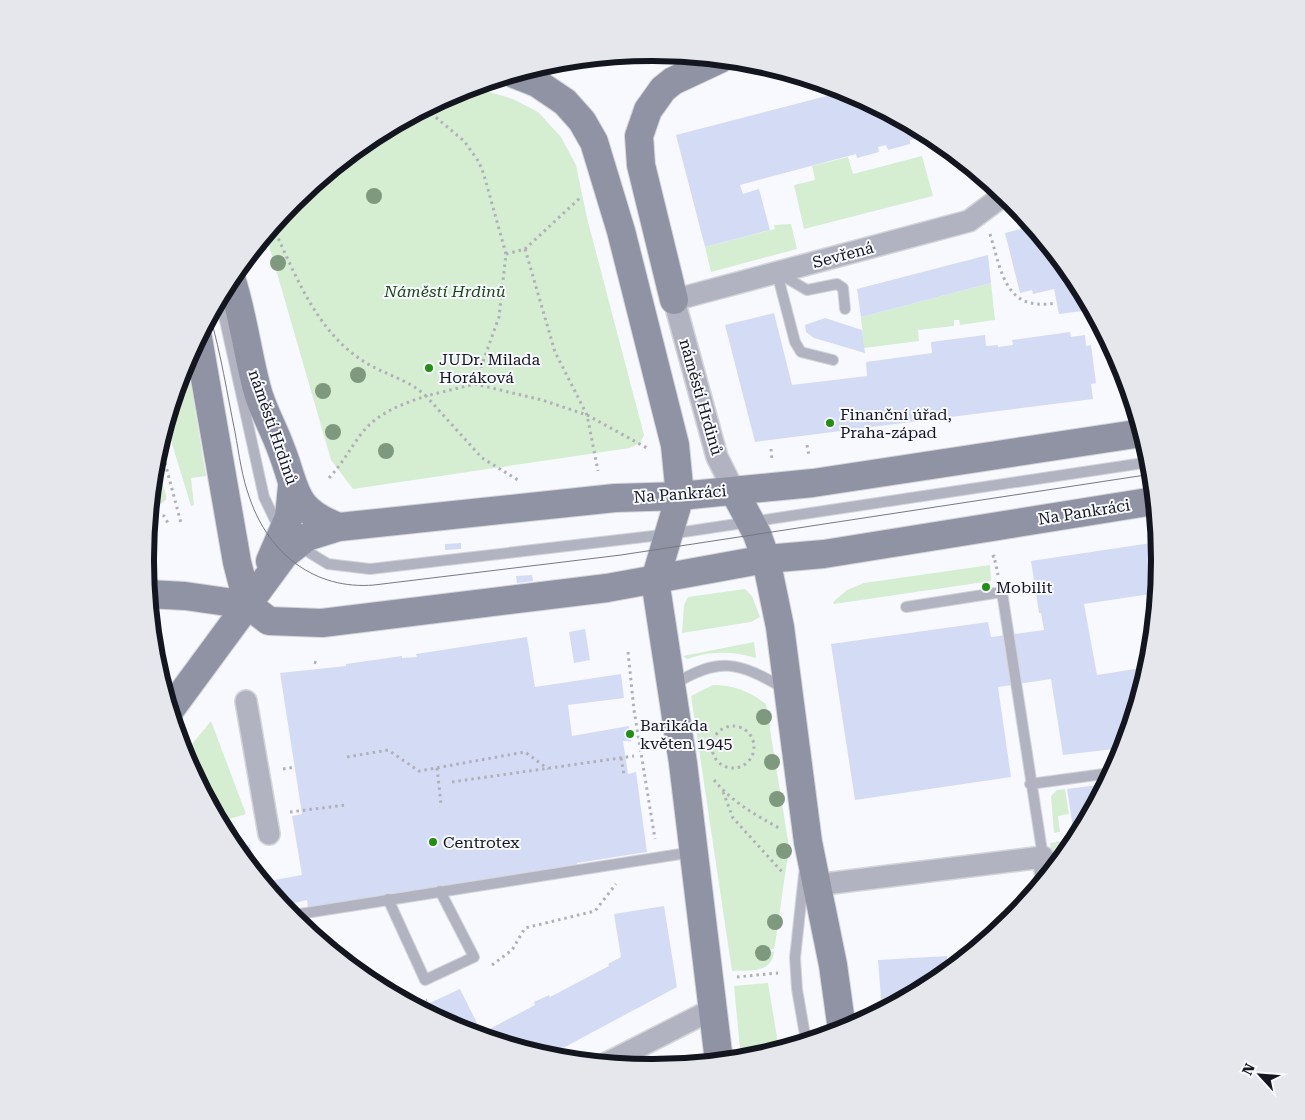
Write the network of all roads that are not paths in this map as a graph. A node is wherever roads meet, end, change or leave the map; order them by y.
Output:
1 (708, 65) edge
2 (524, 78) edge
3 (997, 200) edge
4 (777, 272) junction
5 (234, 290) edge
6 (674, 300) junction
7 (222, 309) edge
8 (845, 309) dead end
9 (200, 350) edge
10 (832, 360) dead end
11 (1135, 434) edge
12 (1142, 463) edge
13 (292, 486) junction
14 (734, 491) junction
15 (680, 496) junction
16 (1148, 502) edge
17 (751, 522) junction
18 (339, 526) junction
19 (670, 534) junction
20 (290, 538) junction
21 (766, 559) junction
22 (655, 580) junction
23 (155, 594) edge
24 (248, 605) junction
25 (906, 607) dead end
26 (671, 686) junction
27 (789, 691) junction
28 (246, 701) dead end
29 (175, 703) edge
30 (1103, 774) edge
31 (1030, 784) junction
32 (269, 834) dead end
33 (808, 842) junction
34 (694, 852) junction
35 (1045, 866) edge
36 (802, 883) junction
37 (440, 891) junction
38 (388, 899) junction
39 (301, 914) edge
40 (713, 1010) junction
41 (841, 1022) edge
42 (805, 1035) edge
43 (718, 1054) edge
44 (618, 1058) edge

1 - 6 street
2 - 15 street
3 - 4 street, Sevřená
4 - 6 street, Sevřená
4 - 8 lane
4 - 10 lane
5 - 13 street, náměstí Hrdinů
6 - 14 street, náměstí Hrdinů
7 - 20 lane
9 - 24 street
11 - 14 street, Na Pankráci
12 - 17 lane
13 - 18 street, náměstí Hrdinů
13 - 20 street
14 - 15 street, Na Pankráci
14 - 17 street
15 - 18 street, Na Pankráci
15 - 19 street
16 - 21 street, Na Pankráci
17 - 19 lane
17 - 21 street
18 - 20 street, Na Pankráci
19 - 20 lane
19 - 22 street
20 - 24 street
21 - 22 street, Na Pankráci
21 - 27 street
22 - 24 street, Na Pankráci
22 - 26 street
23 - 24 street, Na Pankráci
24 - 29 street
25 - 31 lane
26 - 27 lane
26 - 34 street
27 - 33 street
28 - 32 street
30 - 31 lane
31 - 35 lane
33 - 36 street
33 - 42 lane
34 - 37 lane
34 - 40 street
35 - 36 street
36 - 41 street
37 - 38 lane
37 - 38 lane
38 - 39 lane
40 - 43 street
40 - 44 street

